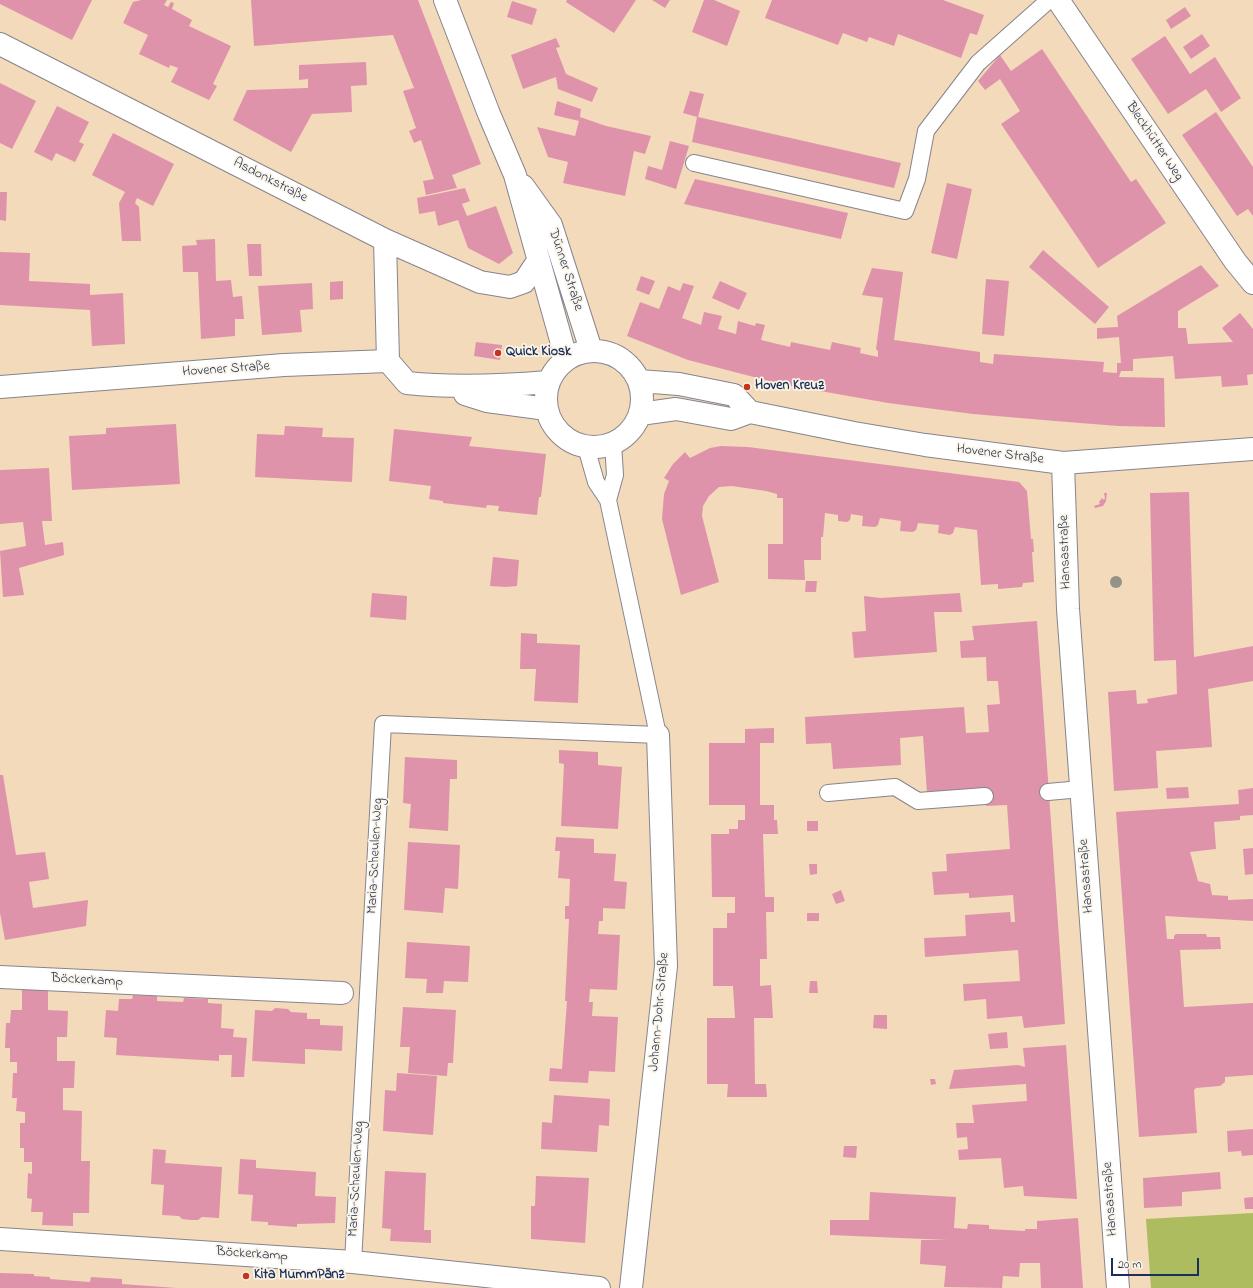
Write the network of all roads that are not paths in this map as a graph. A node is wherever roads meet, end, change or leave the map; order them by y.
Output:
1 (445, 0) edge
2 (1049, 0) edge
3 (1058, 0) edge
4 (0, 44) edge
5 (694, 163) dead end
6 (515, 175) junction
7 (385, 240) junction
8 (538, 261) junction
9 (1253, 283) edge
10 (591, 350) junction
11 (566, 358) junction
12 (388, 361) junction
13 (639, 381) junction
14 (548, 382) junction
15 (0, 387) edge
16 (443, 387) junction
17 (546, 409) junction
18 (750, 412) junction
19 (640, 414) junction
20 (613, 443) junction
21 (586, 447) junction
22 (1253, 449) edge
23 (1063, 463) junction
24 (608, 500) junction
25 (658, 735) junction
26 (1080, 790) junction
27 (1048, 792) dead end
28 (828, 793) dead end
29 (985, 796) dead end
30 (0, 977) edge
31 (342, 992) dead end
32 (0, 1239) edge
33 (353, 1262) junction
34 (599, 1288) edge
35 (631, 1288) edge
36 (1118, 1288) edge

1 - 6 street, Dünner Straße
2 - 5 lane
3 - 9 street, Bleckhütter Weg
4 - 7 street, Asdonkstraße
6 - 8 street, Dünner Straße
6 - 10 street, Dünner Straße
7 - 8 street, Asdonkstraße
7 - 12 street
8 - 11 street, Dünner Straße
10 - 11 street
10 - 13 street
11 - 14 street
12 - 15 street, Hovener Straße
12 - 16 street
13 - 18 street
13 - 19 street
14 - 16 street
14 - 17 street
16 - 17 street
17 - 21 street
18 - 19 street
18 - 23 street, Hovener Straße
19 - 20 street
20 - 21 street
20 - 24 lane
21 - 24 lane
22 - 23 street, Hovener Straße
23 - 26 street, Hansastraße
24 - 25 lane
25 - 33 lane, Maria-Scheulen-Weg
25 - 35 street, Johann-Dohr-Straße
26 - 27 lane
26 - 36 street, Hansastraße
28 - 29 lane
30 - 31 street, Böckerkamp
32 - 33 street, Böckerkamp
33 - 34 street, Böckerkamp

